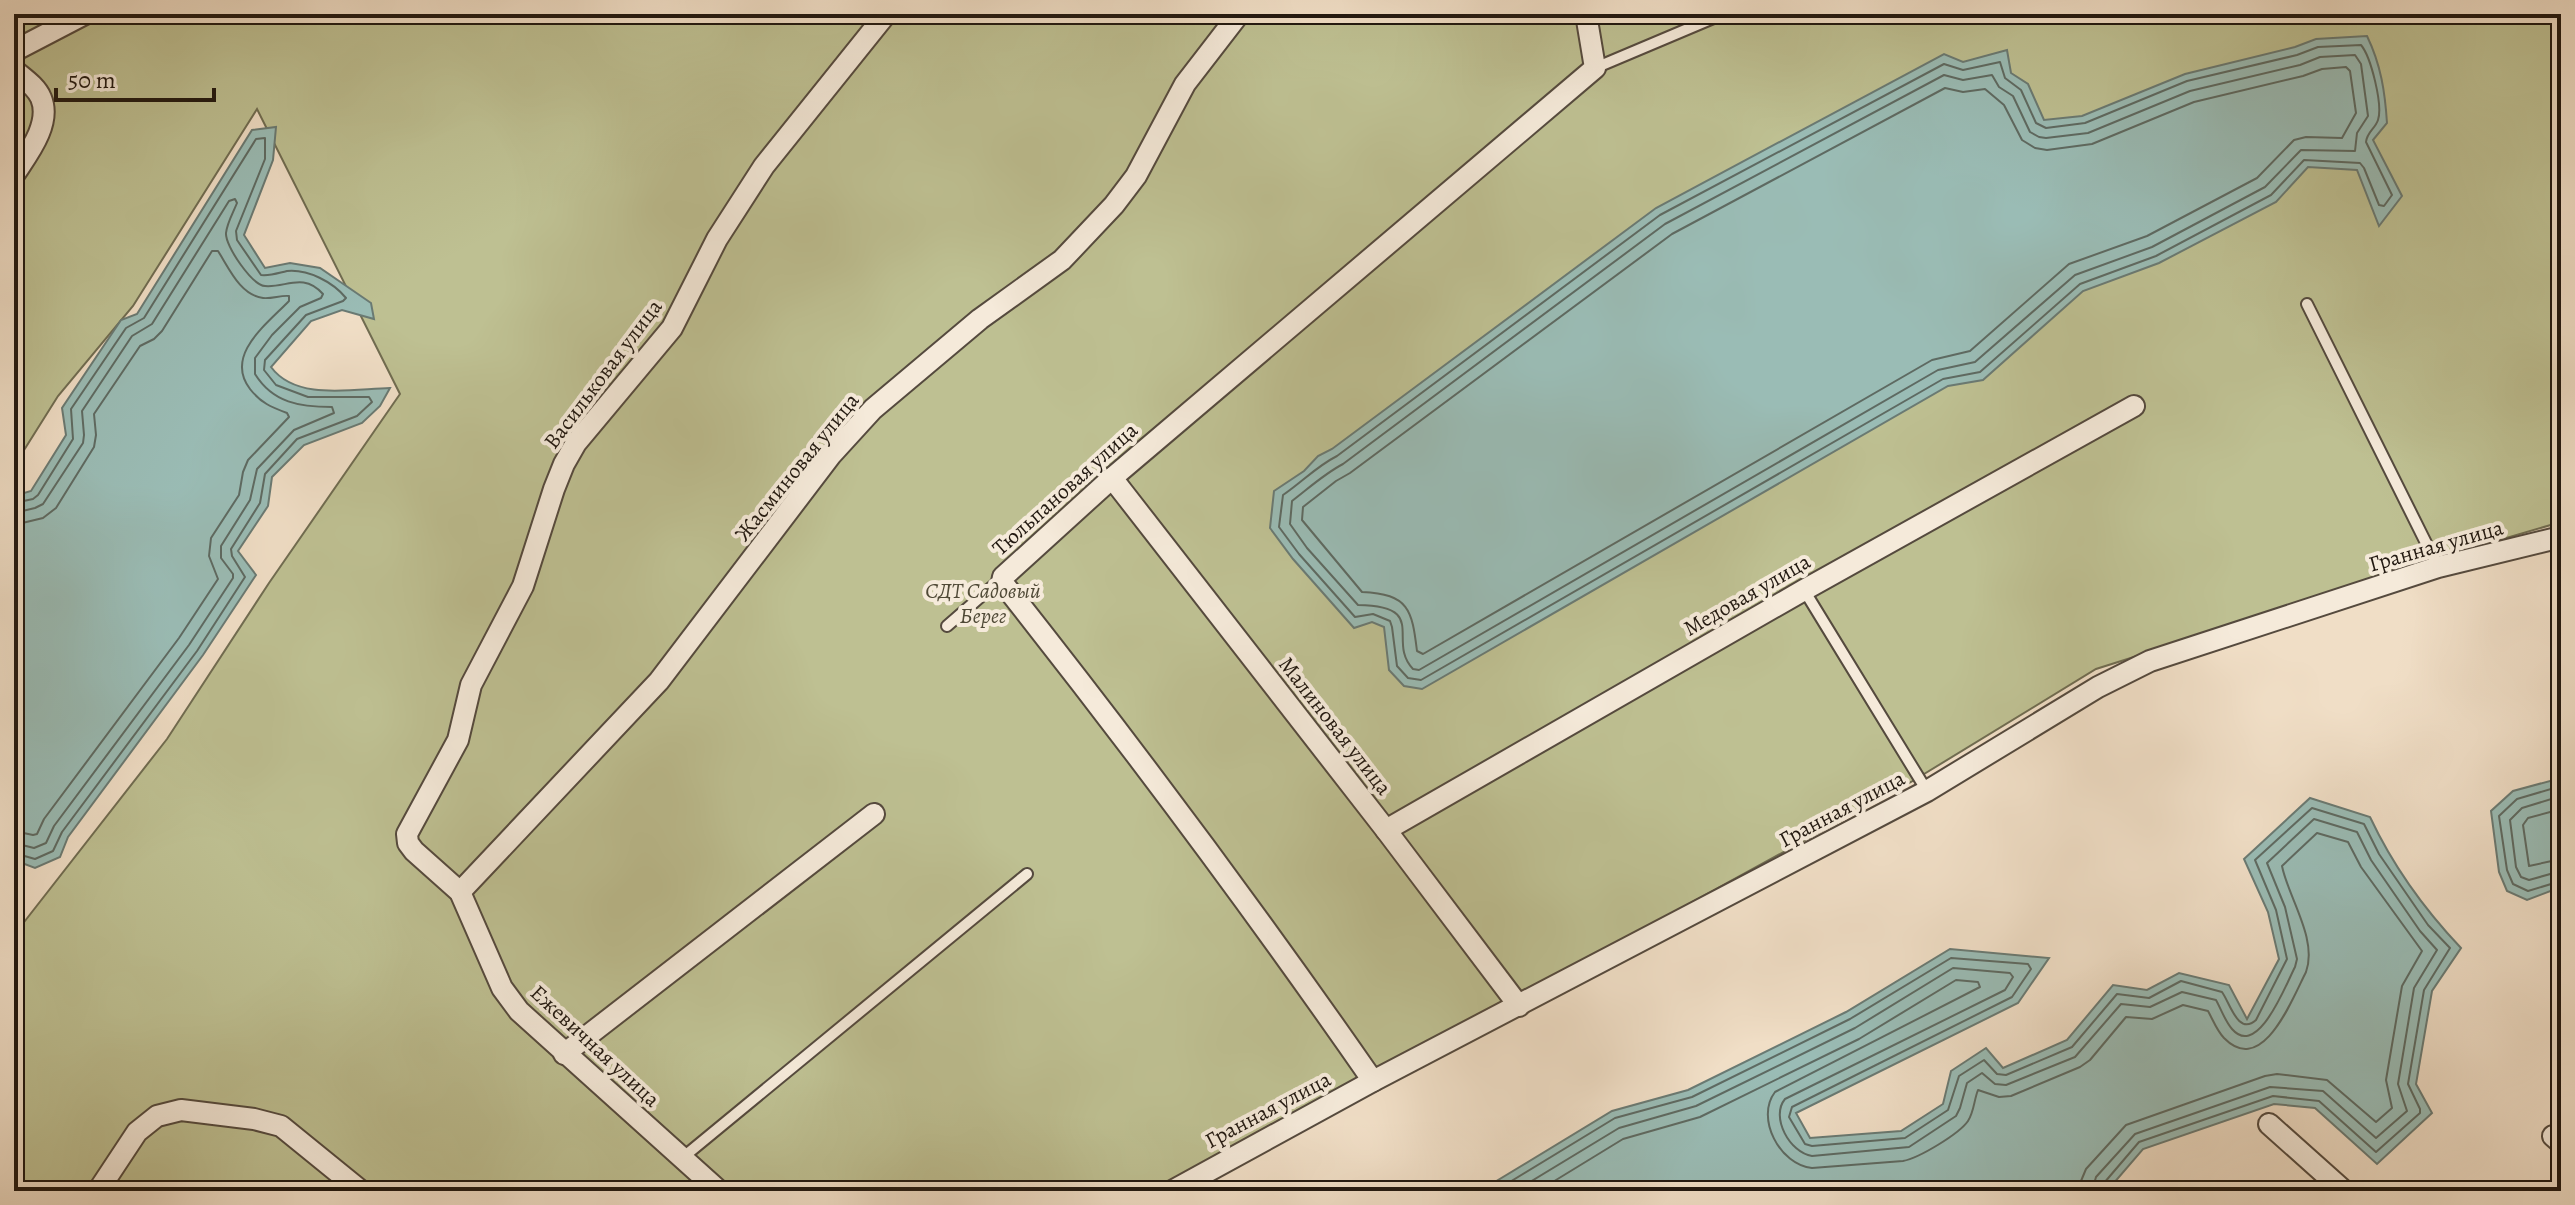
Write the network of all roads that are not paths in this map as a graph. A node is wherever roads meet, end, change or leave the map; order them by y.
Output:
1 (85, 14) edge
2 (886, 14) edge
3 (1239, 14) edge
4 (1586, 14) edge
5 (1723, 14) edge
6 (14, 51) edge
7 (1595, 68) junction
8 (14, 70) edge
9 (14, 175) edge
10 (2307, 304) dead end
11 (2134, 406) dead end
12 (1112, 478) junction
13 (2561, 537) edge
14 (2438, 567) junction
15 (1003, 578) junction
16 (1804, 590) junction
17 (947, 626) dead end
18 (1927, 791) junction
19 (874, 814) dead end
20 (1386, 830) junction
21 (408, 843) joint
22 (1027, 874) dead end
23 (460, 892) junction
24 (1519, 1006) junction
25 (564, 1054) junction
26 (1373, 1081) junction
27 (2269, 1124) dead end
28 (681, 1159) junction
29 (98, 1191) edge
30 (361, 1191) edge
31 (719, 1191) edge
32 (1172, 1191) edge
33 (2344, 1191) edge

1 - 6 street
2 - 21 street, Васильковая улица
3 - 23 street, Жасминовая улица
4 - 7 street
5 - 7 lane
7 - 12 street, Тюльпановая улица
8 - 9 street
10 - 14 lane
11 - 16 street, Медовая улица
12 - 15 street, Тюльпановая улица
12 - 20 street, Малиновая улица
13 - 14 street, Гранная улица
14 - 18 street, Гранная улица
15 - 17 lane
15 - 26 street, Тюльпановая улица
16 - 18 lane
16 - 20 street, Медовая улица
18 - 24 street, Гранная улица
19 - 25 street
20 - 24 street, Малиновая улица
21 - 23 street, Ежевичная улица
22 - 28 lane
23 - 25 street, Ежевичная улица
24 - 26 street, Гранная улица
25 - 28 street, Ежевичная улица
26 - 32 street, Гранная улица
27 - 33 street
28 - 31 street, Ежевичная улица
29 - 30 street

